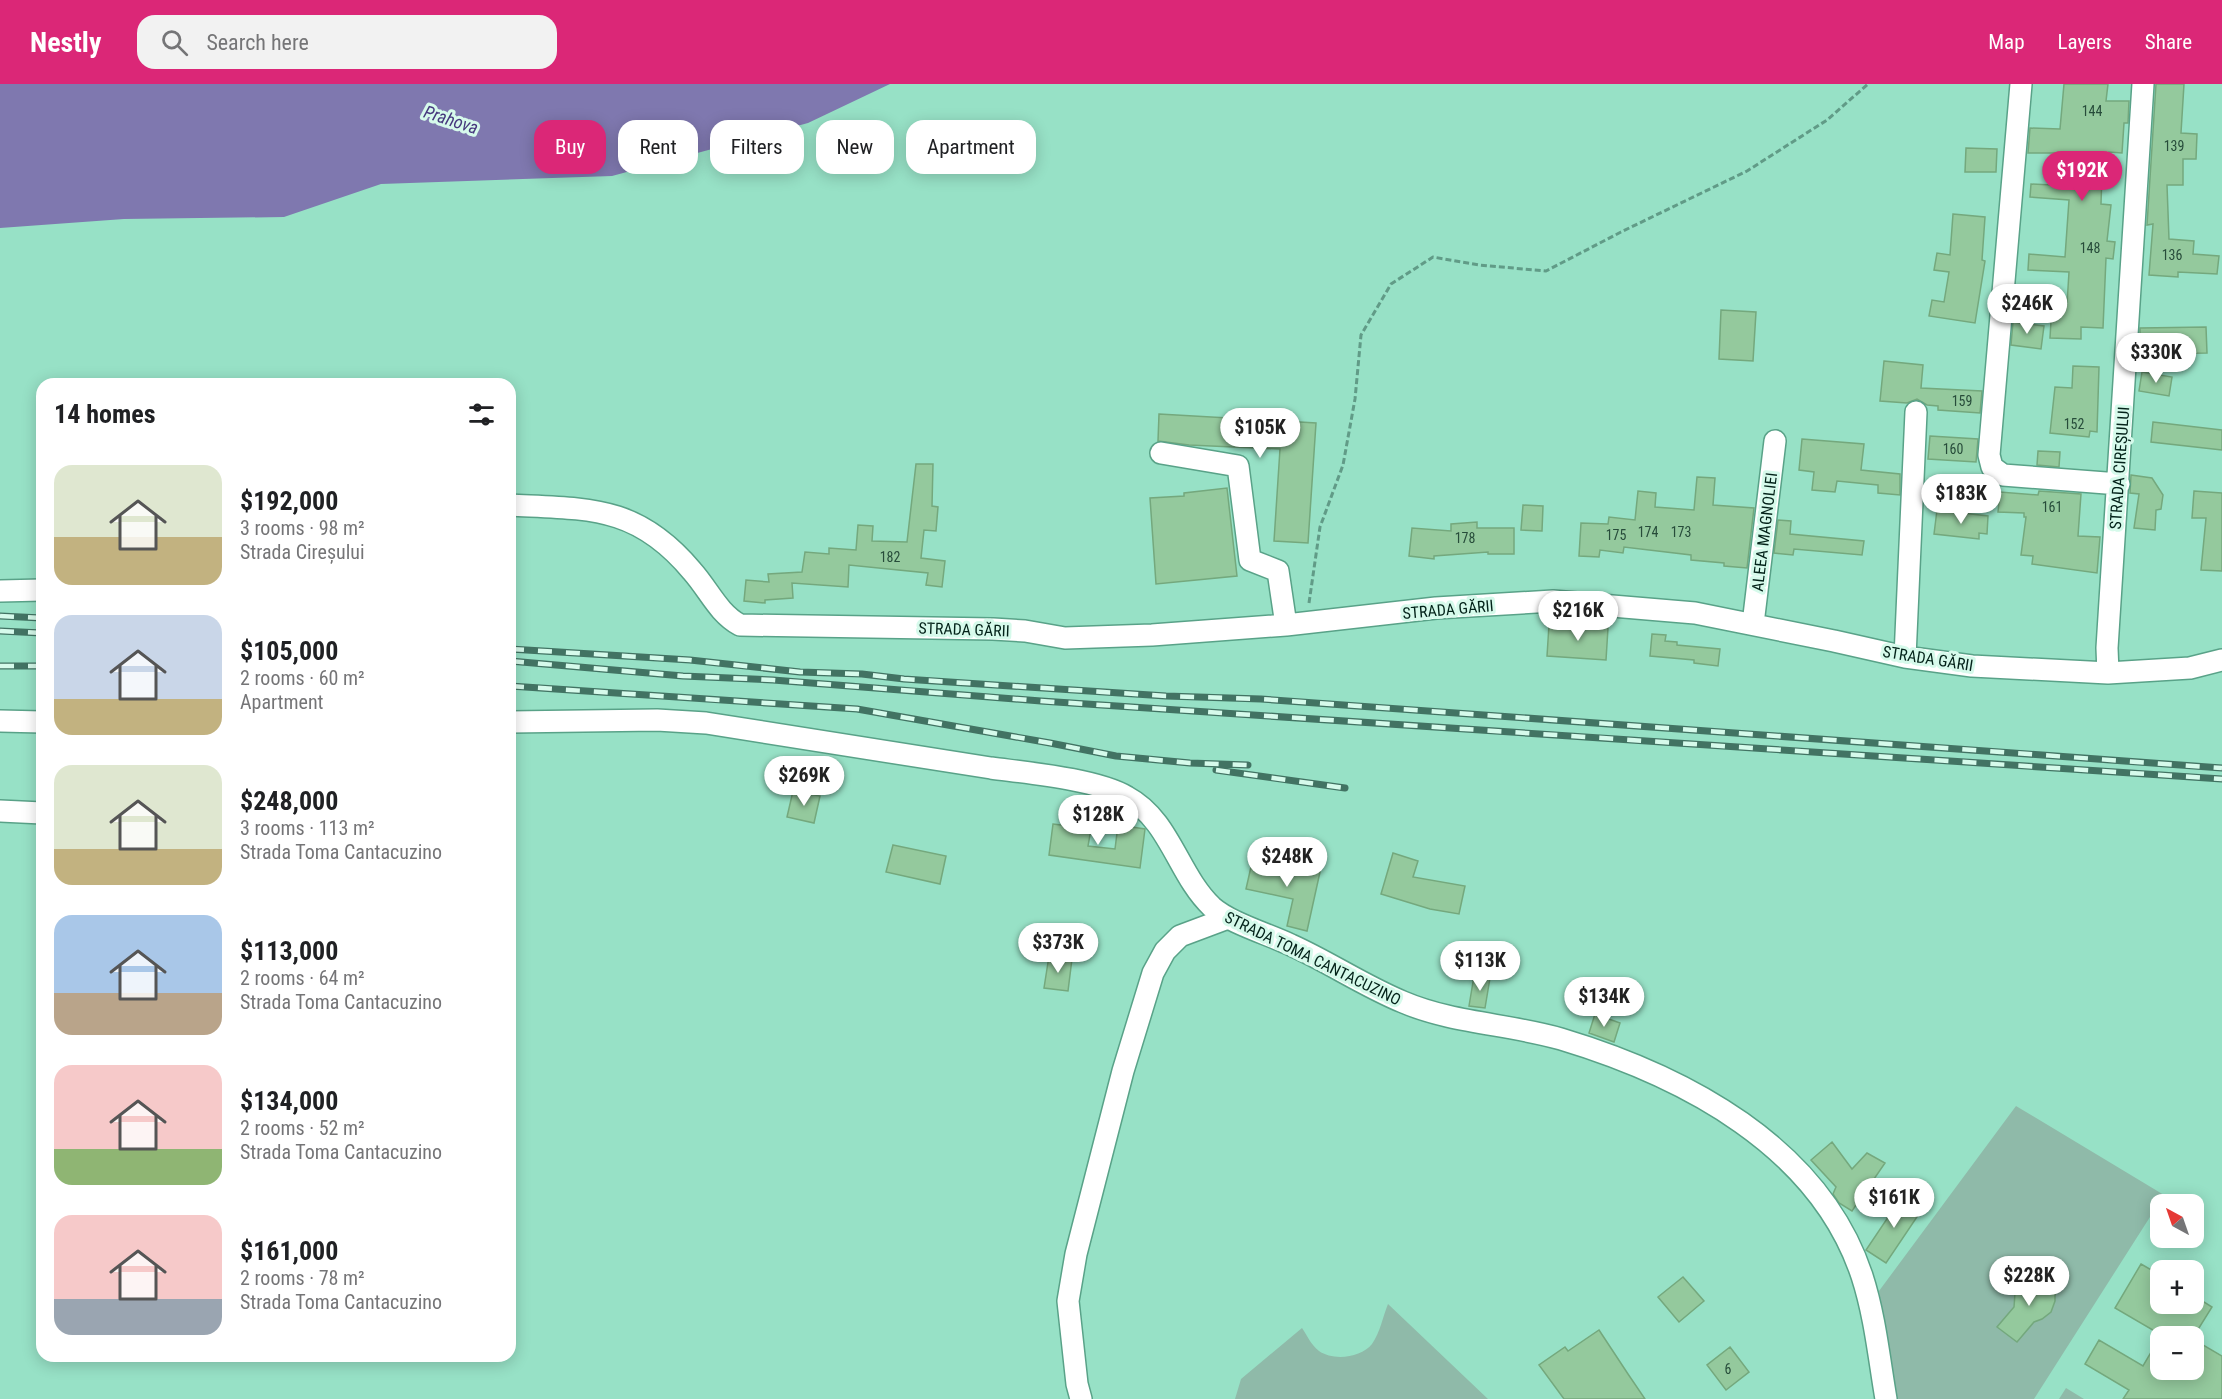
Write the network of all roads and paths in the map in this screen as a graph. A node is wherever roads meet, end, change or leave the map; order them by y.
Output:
1 (1868, 84) edge
2 (2021, 84) edge
3 (2143, 84) edge
4 (1916, 412) dead end
5 (1775, 441) dead end
6 (1161, 453) dead end
7 (2118, 484) junction
8 (516, 506) edge
9 (36, 590) edge
10 (0, 591) edge
11 (1296, 624) junction
12 (1753, 624) junction
13 (1905, 657) junction
14 (2222, 660) edge
15 (2108, 673) junction
16 (0, 721) edge
17 (36, 722) edge
18 (516, 722) edge
19 (0, 811) edge
20 (36, 813) edge
21 (1228, 918) junction
22 (1080, 1399) edge
23 (1886, 1399) edge

1 - 11 path
2 - 7 street
3 - 7 street, STRADA CIREȘULUI
4 - 13 street
5 - 12 street, ALEEA MAGNOLIEI
6 - 11 street
7 - 15 street, STRADA CIREȘULUI
8 - 11 street, STRADA GĂRII
9 - 10 street
11 - 12 street, STRADA GĂRII
12 - 13 street, STRADA GĂRII
13 - 15 street, STRADA GĂRII
14 - 15 street, STRADA GĂRII
16 - 17 street
18 - 21 street, STRADA TOMA CANTACUZINO
19 - 20 street
21 - 22 street
21 - 23 street, STRADA TOMA CANTACUZINO

